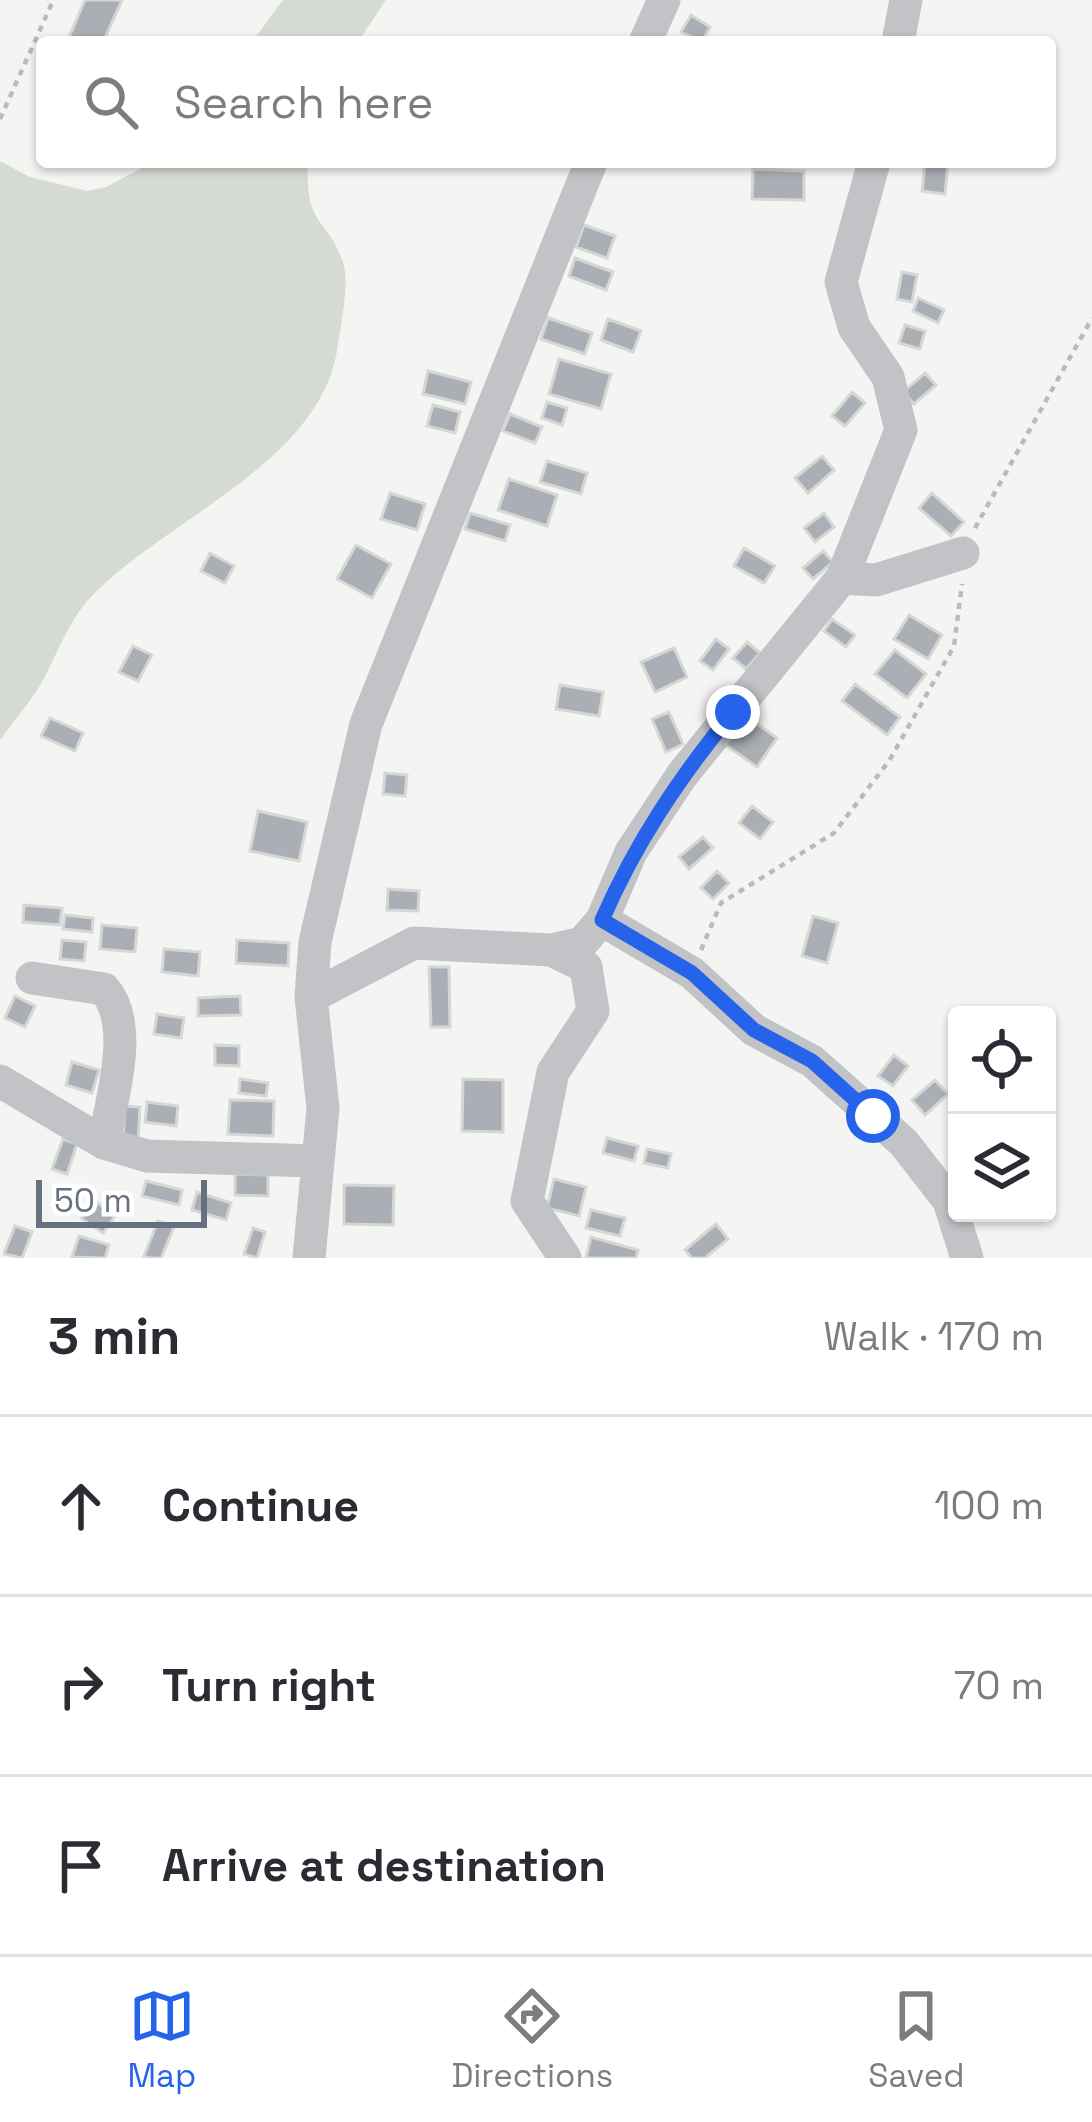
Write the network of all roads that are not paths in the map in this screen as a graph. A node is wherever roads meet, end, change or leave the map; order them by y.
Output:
1 (664, 0) edge
2 (906, 0) edge
3 (648, 36) edge
4 (899, 36) edge
5 (589, 168) edge
6 (872, 168) edge
7 (963, 553) road end
8 (842, 578) junction
9 (602, 920) junction
10 (550, 950) junction
11 (32, 978) dead end
12 (311, 997) junction
13 (0, 1081) edge
14 (104, 1143) junction
15 (318, 1161) junction
16 (309, 1258) edge
17 (565, 1258) edge
18 (967, 1258) edge

1 - 3 street
2 - 4 street
5 - 12 street
6 - 8 street
7 - 8 street
8 - 9 street
9 - 10 street
9 - 18 street
10 - 12 street
10 - 17 street
11 - 14 street
12 - 15 street
13 - 14 street
14 - 15 street
15 - 16 street

